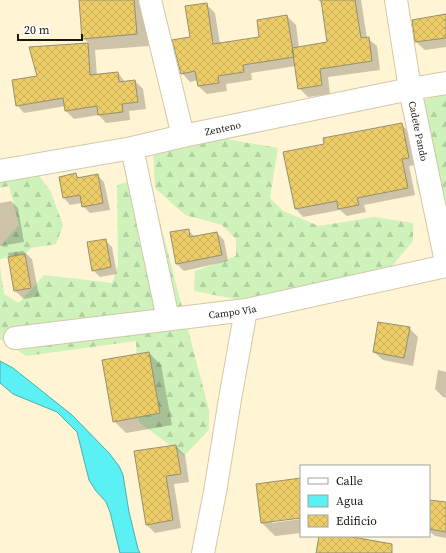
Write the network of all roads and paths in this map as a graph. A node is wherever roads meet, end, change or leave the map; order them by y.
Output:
1 (150, 0) edge
2 (396, 0) edge
3 (446, 83) edge
4 (410, 89) junction
5 (183, 136) junction
6 (132, 148) junction
7 (0, 171) edge
8 (446, 262) edge
9 (446, 266) edge
10 (246, 310) junction
11 (168, 318) junction
12 (15, 338) dead end
13 (204, 553) edge

1 - 5 street
2 - 4 street, Cadete Pando
3 - 4 street, Zenteno
4 - 5 street, Zenteno
4 - 8 street, Cadete Pando
5 - 6 street, Zenteno
6 - 7 street, Zenteno
6 - 11 street
9 - 10 street, Campo Via
10 - 11 street, Campo Via
10 - 13 street
11 - 12 street, Campo Via

